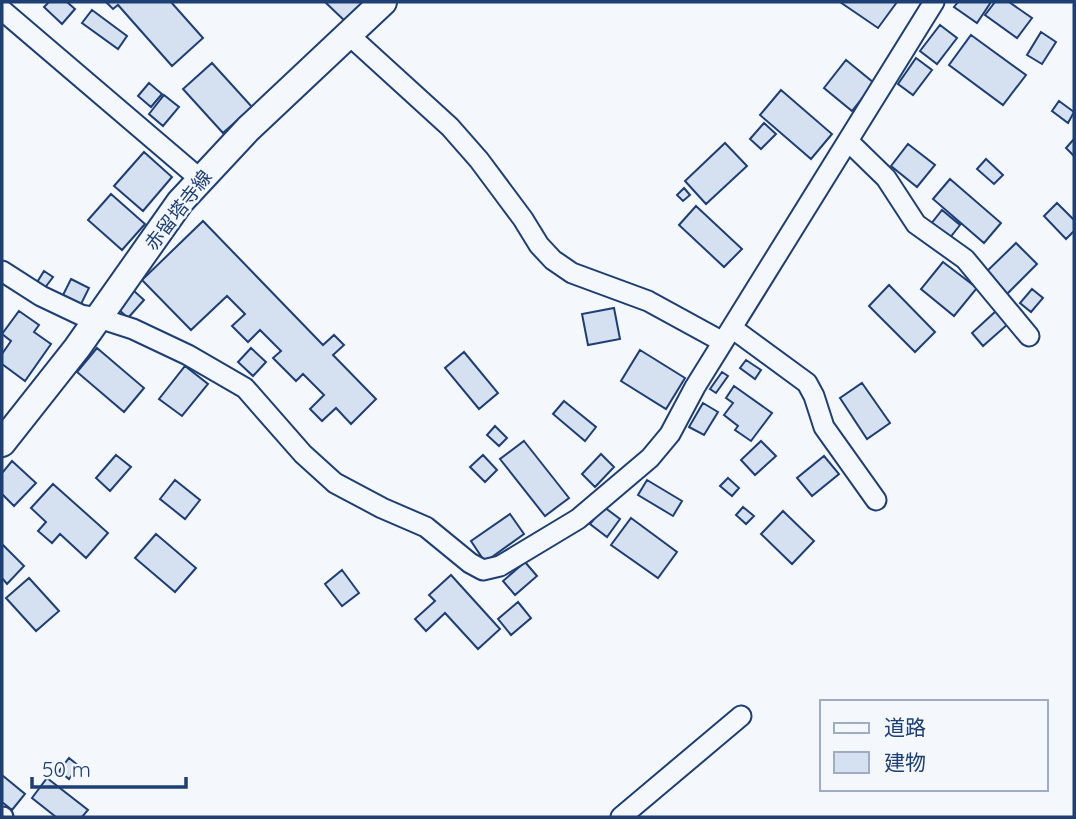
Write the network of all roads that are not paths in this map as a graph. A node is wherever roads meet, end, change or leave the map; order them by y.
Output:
1 (383, 2) edge
2 (934, 2) edge
3 (2, 10) edge
4 (349, 35) junction
5 (848, 141) junction
6 (200, 178) junction
7 (2, 271) edge
8 (99, 318) junction
9 (727, 335) junction
10 (1029, 335) dead end
11 (2, 443) edge
12 (876, 500) dead end
13 (741, 716) dead end
14 (621, 817) edge

1 - 4 main road, 赤留塔寺線
2 - 5 street
3 - 6 street
4 - 6 main road, 赤留塔寺線
4 - 9 street
5 - 9 street
5 - 10 street
6 - 8 main road, 赤留塔寺線
7 - 8 street
8 - 9 street
8 - 11 main road, 赤留塔寺線
9 - 12 street
13 - 14 street

